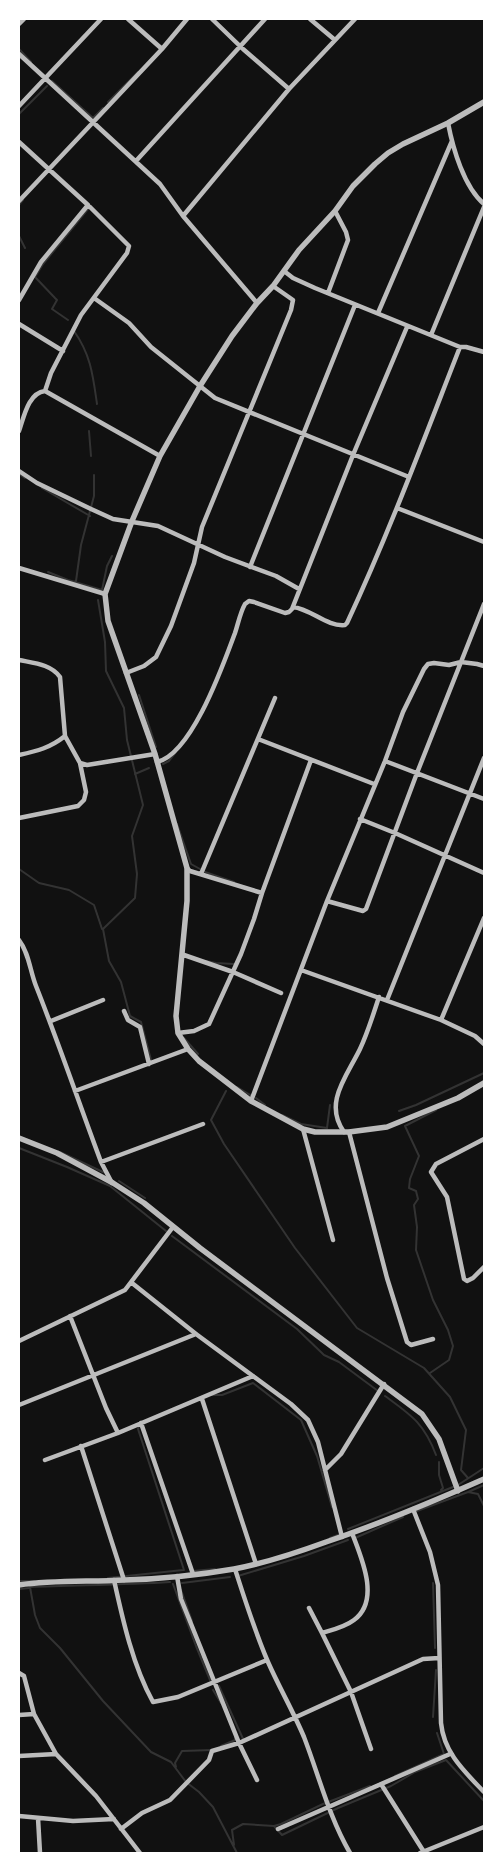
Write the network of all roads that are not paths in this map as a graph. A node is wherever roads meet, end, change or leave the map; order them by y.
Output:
1 (24, 19) edge
2 (102, 19) edge
3 (128, 19) edge
4 (187, 19) edge
5 (212, 19) edge
6 (266, 19) edge
7 (310, 19) edge
8 (353, 20) edge
9 (19, 24) edge
10 (335, 40) junction
11 (240, 46) junction
12 (162, 49) junction
13 (19, 54) edge
14 (44, 79) junction
15 (289, 90) junction
16 (484, 102) edge
17 (19, 106) edge
18 (92, 122) junction
19 (448, 123) junction
20 (452, 141) junction
21 (19, 142) edge
22 (136, 162) junction
23 (48, 168) junction
24 (19, 200) edge
25 (88, 205) junction
26 (484, 205) edge
27 (335, 211) junction
28 (183, 216) junction
29 (284, 270) junction
30 (273, 286) junction
31 (328, 293) junction
32 (94, 298) junction
33 (19, 300) edge
34 (257, 303) junction
35 (356, 305) junction
36 (378, 313) junction
37 (19, 324) edge
38 (407, 327) junction
39 (431, 335) junction
40 (460, 347) junction
41 (62, 351) junction
42 (484, 352) edge
43 (200, 386) junction
44 (44, 391) junction
45 (249, 412) junction
46 (19, 431) edge
47 (303, 434) junction
48 (354, 455) junction
49 (160, 456) junction
50 (19, 471) edge
51 (409, 477) junction
52 (397, 508) junction
53 (132, 522) junction
54 (484, 542) edge
55 (198, 544) junction
56 (250, 567) junction
57 (19, 568) edge
58 (299, 588) junction
59 (106, 594) junction
60 (484, 604) edge
61 (293, 607) junction
62 (19, 660) edge
63 (461, 662) junction
64 (484, 666) edge
65 (126, 673) junction
66 (275, 698) dead end
67 (65, 736) junction
68 (258, 739) junction
69 (155, 754) junction
70 (19, 755) edge
71 (484, 758) edge
72 (311, 760) junction
73 (385, 761) junction
74 (157, 762) junction
75 (80, 763) junction
76 (417, 773) junction
77 (374, 784) junction
78 (471, 794) junction
79 (484, 799) edge
80 (19, 818) edge
81 (360, 820) junction
82 (395, 833) junction
83 (446, 855) junction
84 (187, 868) junction
85 (484, 872) edge
86 (201, 874) junction
87 (262, 893) junction
88 (327, 900) junction
89 (484, 918) edge
90 (19, 940) edge
91 (182, 956) junction
92 (301, 970) junction
93 (233, 972) junction
94 (281, 993) dead end
95 (378, 997) junction
96 (103, 1000) dead end
97 (387, 1000) junction
98 (124, 1011) dead end
99 (441, 1020) junction
100 (51, 1021) junction
101 (178, 1033) junction
102 (484, 1044) edge
103 (188, 1050) junction
104 (149, 1064) junction
105 (484, 1083) edge
106 (75, 1092) junction
107 (251, 1101) junction
108 (203, 1124) dead end
109 (303, 1129) junction
110 (346, 1132) junction
111 (19, 1138) edge
112 (484, 1139) edge
113 (102, 1162) junction
114 (113, 1183) junction
115 (174, 1227) junction
116 (333, 1240) dead end
117 (484, 1267) edge
118 (132, 1282) junction
119 (70, 1316) junction
120 (196, 1334) junction
121 (433, 1339) dead end
122 (19, 1341) edge
123 (93, 1375) junction
124 (253, 1376) junction
125 (384, 1384) junction
126 (202, 1399) junction
127 (19, 1405) edge
128 (141, 1423) junction
129 (118, 1433) junction
130 (81, 1446) junction
131 (45, 1460) dead end
132 (325, 1470) junction
133 (484, 1479) edge
134 (458, 1491) junction
135 (413, 1509) junction
136 (352, 1533) junction
137 (342, 1536) junction
138 (256, 1564) junction
139 (235, 1568) junction
140 (193, 1574) junction
141 (177, 1576) junction
142 (114, 1580) junction
143 (124, 1580) junction
144 (19, 1585) edge
145 (309, 1608) dead end
146 (322, 1634) junction
147 (439, 1658) junction
148 (267, 1660) junction
149 (19, 1673) edge
150 (214, 1683) junction
151 (351, 1692) junction
152 (34, 1714) junction
153 (19, 1715) edge
154 (296, 1717) junction
155 (239, 1743) junction
156 (371, 1748) dead end
157 (56, 1754) junction
158 (450, 1754) junction
159 (19, 1756) edge
160 (256, 1780) dead end
161 (381, 1784) junction
162 (484, 1792) edge
163 (328, 1808) junction
164 (19, 1816) edge
165 (38, 1818) junction
166 (114, 1819) junction
167 (484, 1827) edge
168 (122, 1829) junction
169 (278, 1829) dead end
170 (422, 1852) edge
171 (40, 1853) edge
172 (140, 1853) edge
173 (350, 1853) edge

1 - 9 street
2 - 14 street
3 - 12 street
4 - 12 street
5 - 11 street
6 - 11 street
7 - 10 street
8 - 10 street
10 - 15 street
11 - 15 street
11 - 22 street
12 - 18 street
13 - 14 street
14 - 17 street
14 - 18 street
15 - 28 street
16 - 19 street
18 - 22 street
18 - 23 street
19 - 20 street
19 - 27 street
20 - 26 street
20 - 36 street
21 - 23 street
22 - 28 street
23 - 24 street
23 - 25 street
25 - 32 street
25 - 33 street
26 - 39 street
27 - 29 street
27 - 31 street
28 - 34 street
29 - 30 street
29 - 31 street
30 - 34 street
30 - 45 street
31 - 35 street
32 - 41 street
32 - 43 street
34 - 43 street
35 - 36 street
35 - 47 street
36 - 38 street
37 - 41 street
38 - 39 street
38 - 48 street
39 - 40 street
40 - 42 street
40 - 51 street
41 - 44 street
43 - 45 street
43 - 49 street
44 - 46 street
44 - 49 street
45 - 47 street
45 - 55 street
47 - 48 street
47 - 56 street
48 - 51 street
48 - 58 street
49 - 53 street
50 - 53 street
51 - 52 street
52 - 54 street
52 - 61 street
53 - 55 street
53 - 59 street
55 - 56 street
55 - 65 street
56 - 58 street
57 - 59 street
58 - 61 street
59 - 65 street
60 - 63 street
61 - 74 street
62 - 67 street
63 - 64 street
63 - 73 street
63 - 76 street
65 - 69 street
66 - 68 street
67 - 70 street
67 - 75 street
68 - 72 street
68 - 86 street
69 - 74 street
69 - 75 street
71 - 78 street
72 - 77 street
72 - 87 street
73 - 76 street
73 - 77 street
74 - 84 street
75 - 80 street
76 - 78 street
76 - 82 street
77 - 81 street
78 - 79 street
78 - 83 street
81 - 82 street
81 - 88 street
82 - 83 street
82 - 88 street
83 - 85 street
83 - 97 street
84 - 86 street
84 - 91 street
86 - 87 street
87 - 93 street
88 - 92 street
89 - 99 street
90 - 100 street
91 - 93 street
91 - 101 street
92 - 95 street
92 - 107 street
93 - 94 street
93 - 101 street
95 - 97 street
95 - 110 street
96 - 100 street
97 - 99 street
98 - 104 street
99 - 102 street
100 - 106 street
101 - 103 street
103 - 104 street
103 - 107 street
104 - 106 street
105 - 110 street
106 - 113 street
107 - 109 street
108 - 113 street
109 - 110 street
109 - 116 street
110 - 121 street
111 - 114 street
112 - 117 street
113 - 114 street
114 - 115 street
115 - 118 street
115 - 125 street
118 - 119 street
118 - 120 street
119 - 122 street
119 - 123 street
120 - 123 street
120 - 124 street
123 - 127 street
123 - 129 street
124 - 126 street
124 - 132 street
125 - 132 street
125 - 134 street
126 - 128 street
126 - 138 street
128 - 129 street
128 - 140 street
129 - 130 street
130 - 131 street
130 - 143 street
132 - 137 street
133 - 134 street
134 - 135 street
135 - 136 street
135 - 147 street
136 - 137 street
136 - 146 street
137 - 138 street
138 - 139 street
139 - 140 street
139 - 148 street
140 - 141 street
141 - 143 street
141 - 150 street
142 - 143 street
142 - 144 street
142 - 150 street
145 - 146 street
146 - 151 street
147 - 151 street
147 - 158 street
148 - 150 street
148 - 154 street
149 - 152 street
150 - 155 street
151 - 154 street
151 - 156 street
152 - 153 street
152 - 157 street
154 - 155 street
154 - 163 street
155 - 160 street
155 - 168 street
157 - 159 street
157 - 166 street
158 - 161 street
158 - 162 street
161 - 163 street
161 - 170 street
163 - 169 street
163 - 173 street
164 - 165 street
165 - 166 street
165 - 171 street
166 - 168 street
167 - 170 street
168 - 172 street

